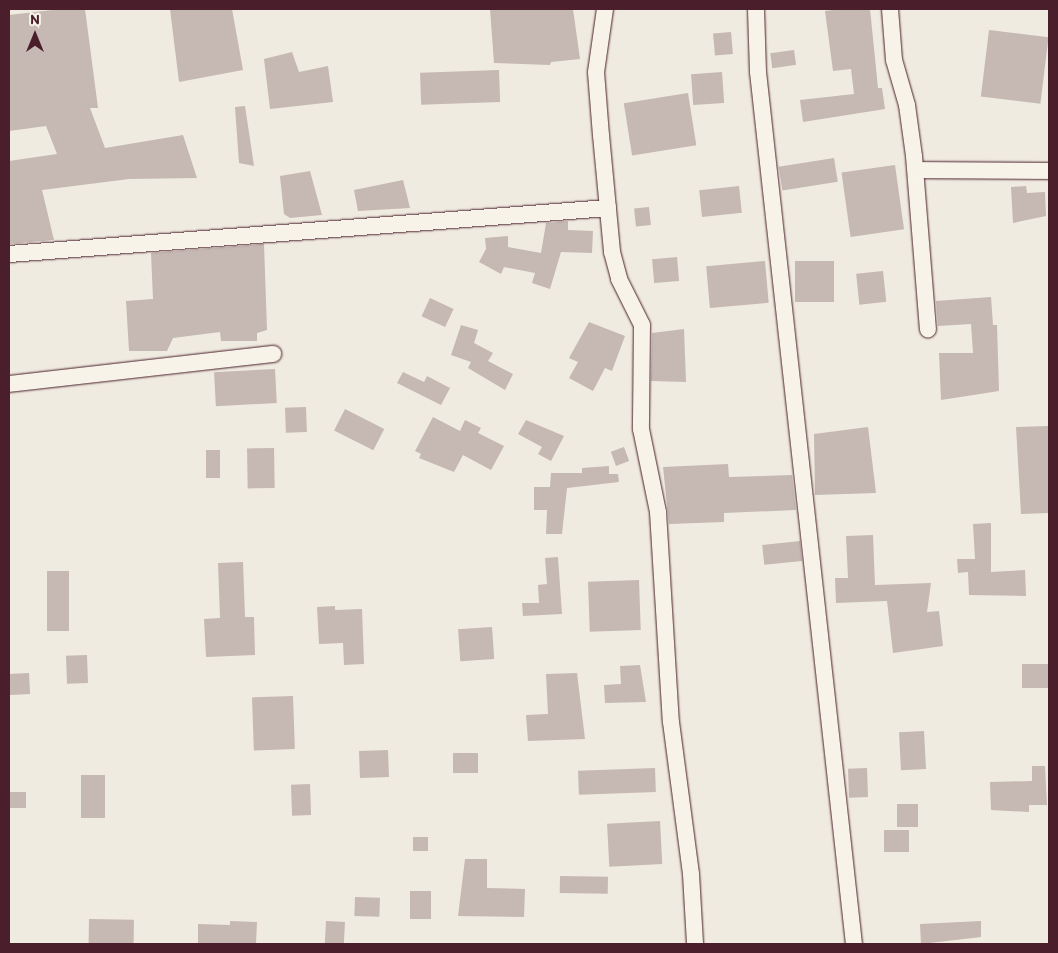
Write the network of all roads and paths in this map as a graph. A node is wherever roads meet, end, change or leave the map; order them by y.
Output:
1 (606, 9) edge
2 (756, 9) edge
3 (890, 9) edge
4 (916, 170) junction
5 (1049, 171) edge
6 (608, 208) junction
7 (9, 254) edge
8 (928, 329) dead end
9 (273, 354) dead end
10 (9, 384) edge
11 (695, 944) edge
12 (854, 944) edge

1 - 6 street
2 - 12 street
3 - 4 street
4 - 5 street
4 - 8 street
6 - 7 street
6 - 11 street
9 - 10 street

